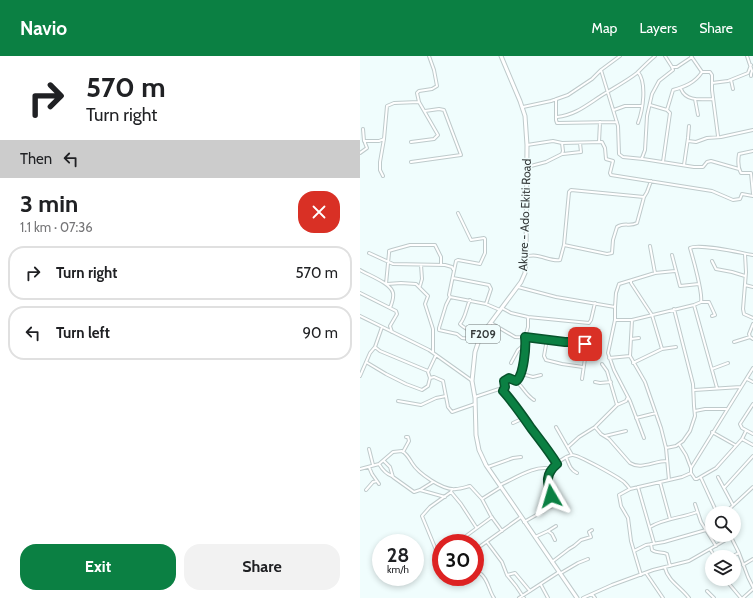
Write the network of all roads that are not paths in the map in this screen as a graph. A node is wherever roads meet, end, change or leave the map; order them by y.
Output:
1 (429, 56) edge
2 (501, 56) edge
3 (614, 56) edge
4 (620, 56) edge
5 (655, 56) edge
6 (664, 56) edge
7 (747, 56) edge
8 (692, 57) edge
9 (616, 59) junction
10 (751, 65) junction
11 (672, 67) junction
12 (601, 70) junction
13 (638, 72) junction
14 (702, 72) junction
15 (751, 76) dead end
16 (731, 80) junction
17 (712, 83) junction
18 (681, 89) junction
19 (733, 89) dead end
20 (608, 91) junction
21 (556, 99) junction
22 (695, 99) junction
23 (713, 99) junction
24 (419, 102) junction
25 (650, 105) junction
26 (642, 106) junction
27 (523, 107) junction
28 (614, 110) junction
29 (667, 110) junction
30 (425, 111) junction
31 (698, 114) dead end
32 (557, 118) junction
33 (600, 122) junction
34 (617, 122) junction
35 (638, 123) dead end
36 (689, 126) dead end
37 (363, 129) dead end
38 (753, 130) edge
39 (718, 136) junction
40 (384, 139) junction
41 (365, 141) junction
42 (688, 141) junction
43 (412, 142) dead end
44 (580, 142) junction
45 (599, 142) junction
46 (562, 143) junction
47 (527, 145) junction
48 (753, 151) edge
49 (360, 153) edge
50 (562, 154) junction
51 (643, 159) junction
52 (411, 162) dead end
53 (663, 162) junction
54 (684, 165) junction
55 (527, 167) junction
56 (739, 169) junction
57 (752, 173) edge
58 (383, 176) dead end
59 (650, 181) junction
60 (753, 195) edge
61 (644, 196) junction
62 (458, 212) dead end
63 (564, 245) junction
64 (650, 246) dead end
65 (369, 253) dead end
66 (745, 254) junction
67 (672, 255) dead end
68 (753, 255) edge
69 (526, 257) junction
70 (712, 261) dead end
71 (387, 262) junction
72 (421, 265) junction
73 (441, 265) junction
74 (453, 269) junction
75 (360, 270) edge
76 (675, 271) junction
77 (655, 274) junction
78 (745, 276) junction
79 (453, 278) junction
80 (631, 280) junction
81 (387, 284) junction
82 (699, 284) junction
83 (745, 285) junction
84 (419, 286) junction
85 (518, 287) junction
86 (753, 287) edge
87 (360, 293) edge
88 (450, 297) junction
89 (470, 300) junction
90 (700, 302) junction
91 (595, 303) junction
92 (486, 304) junction
93 (694, 305) junction
94 (615, 307) junction
95 (390, 308) junction
96 (501, 309) junction
97 (674, 310) junction
98 (652, 315) junction
99 (360, 316) edge
100 (712, 316) dead end
101 (528, 317) junction
102 (753, 318) edge
103 (614, 320) junction
104 (632, 320) junction
105 (491, 323) junction
106 (753, 324) edge
107 (382, 327) junction
108 (392, 332) junction
109 (480, 337) junction
110 (525, 337) junction
111 (750, 337) junction
112 (639, 338) dead end
113 (547, 339) junction
114 (631, 339) junction
115 (753, 339) edge
116 (478, 342) junction
117 (734, 342) dead end
118 (525, 344) junction
119 (375, 346) junction
120 (676, 347) dead end
121 (662, 348) junction
122 (433, 352) junction
123 (436, 354) junction
124 (630, 356) junction
125 (609, 358) junction
126 (366, 362) junction
127 (511, 363) dead end
128 (633, 363) junction
129 (728, 363) dead end
130 (602, 364) dead end
131 (583, 367) junction
132 (753, 368) edge
133 (712, 369) junction
134 (428, 372) junction
135 (521, 375) junction
136 (541, 375) dead end
137 (360, 376) edge
138 (430, 378) junction
139 (582, 379) dead end
140 (747, 379) junction
141 (472, 380) junction
142 (516, 381) junction
143 (595, 382) dead end
144 (611, 382) junction
145 (753, 382) edge
146 (741, 387) junction
147 (717, 388) junction
148 (694, 390) junction
149 (503, 391) junction
150 (446, 396) junction
151 (628, 397) junction
152 (475, 398) junction
153 (534, 400) dead end
154 (398, 401) dead end
155 (626, 401) junction
156 (630, 401) junction
157 (475, 404) junction
158 (753, 404) edge
159 (617, 405) junction
160 (726, 409) junction
161 (695, 411) junction
162 (656, 413) junction
163 (524, 418) junction
164 (636, 418) junction
165 (513, 423) dead end
166 (556, 427) dead end
167 (595, 427) junction
168 (746, 430) junction
169 (626, 431) dead end
170 (712, 432) junction
171 (753, 434) edge
172 (605, 436) junction
173 (406, 437) dead end
174 (644, 438) dead end
175 (742, 439) junction
176 (679, 444) junction
177 (735, 445) junction
178 (753, 445) edge
179 (568, 447) junction
180 (666, 448) junction
181 (369, 449) dead end
182 (403, 452) junction
183 (572, 455) junction
184 (753, 456) edge
185 (521, 457) dead end
186 (566, 457) junction
187 (384, 461) junction
188 (667, 461) junction
189 (379, 464) junction
190 (557, 464) junction
191 (376, 465) junction
192 (371, 466) junction
193 (487, 467) junction
194 (551, 468) junction
195 (691, 468) junction
196 (360, 469) edge
197 (381, 469) junction
198 (577, 473) dead end
199 (691, 473) junction
200 (393, 477) junction
201 (718, 477) dead end
202 (701, 478) junction
203 (669, 480) junction
204 (433, 482) junction
205 (660, 482) junction
206 (500, 486) junction
207 (638, 486) junction
208 (753, 487) edge
209 (724, 488) junction
210 (630, 489) junction
211 (366, 490) dead end
212 (420, 490) junction
213 (452, 490) junction
214 (445, 497) junction
215 (482, 499) junction
216 (695, 504) dead end
217 (733, 505) joint
218 (714, 506) edge
219 (697, 512) junction
220 (521, 517) junction
221 (492, 518) junction
222 (670, 519) junction
223 (524, 522) junction
224 (556, 526) dead end
225 (650, 526) junction
226 (476, 527) junction
227 (705, 528) edge
228 (592, 530) dead end
229 (705, 530) edge
230 (548, 531) junction
231 (502, 532) junction
232 (469, 534) edge
233 (535, 537) junction
234 (432, 539) edge
235 (555, 540) dead end
236 (487, 542) junction
237 (714, 542) edge
238 (722, 542) edge
239 (484, 544) edge
240 (653, 544) junction
241 (716, 546) junction
242 (710, 549) joint
243 (634, 551) junction
244 (588, 559) dead end
245 (741, 559) edge
246 (753, 559) edge
247 (552, 562) junction
248 (743, 565) junction
249 (670, 566) junction
250 (665, 568) junction
251 (560, 572) junction
252 (646, 573) junction
253 (507, 575) junction
254 (641, 575) junction
255 (484, 578) edge
256 (541, 585) junction
257 (731, 586) edge
258 (753, 588) edge
259 (530, 591) junction
260 (707, 591) dead end
261 (592, 594) junction
262 (524, 597) edge
263 (494, 598) edge
264 (519, 598) edge
265 (548, 598) edge
266 (577, 598) edge
267 (583, 598) edge
268 (595, 598) edge
269 (663, 598) edge
270 (689, 598) edge
271 (714, 598) edge
272 (742, 598) edge

1 - 24 street
2 - 27 main road, Akure - Ado Ekiti Road / F209
3 - 9 street
4 - 9 street
5 - 13 street
6 - 11 street
7 - 10 street
8 - 11 street
8 - 14 street
9 - 12 street
10 - 15 street
10 - 16 street
11 - 25 street
12 - 20 street
12 - 21 street
13 - 20 street
13 - 26 street
14 - 17 street
14 - 18 street
16 - 17 street
16 - 19 street
17 - 23 street
18 - 22 street
18 - 29 street
20 - 28 street
20 - 32 street
21 - 27 street
21 - 32 street
22 - 23 street
22 - 31 street
23 - 39 street
24 - 30 street
24 - 40 street
25 - 29 street
25 - 51 street
26 - 28 street
26 - 35 street
27 - 47 main road, Akure - Ado Ekiti Road / F209
28 - 34 street
29 - 53 street
30 - 43 street
30 - 52 street
32 - 33 street
33 - 34 street
33 - 45 street
34 - 51 street
36 - 42 street
37 - 41 street
38 - 39 street
39 - 42 street
40 - 41 street
40 - 58 street
41 - 49 street
42 - 54 street
44 - 45 street
44 - 46 street
44 - 50 street
45 - 59 street
46 - 47 street
46 - 50 street
47 - 55 main road, Akure - Ado Ekiti Road / F209
48 - 56 street
50 - 55 street
51 - 53 street
53 - 54 street
54 - 56 street
55 - 69 main road, Akure - Ado Ekiti Road / F209
56 - 57 street
57 - 60 street
59 - 60 street
59 - 61 street
61 - 63 street
61 - 63 street
62 - 74 street
63 - 69 street
64 - 77 street
65 - 71 street
66 - 68 street
66 - 78 street
66 - 82 street
67 - 76 street
69 - 85 main road, Akure - Ado Ekiti Road / F209
70 - 78 street
71 - 72 street
71 - 73 street
71 - 81 street
72 - 73 street
72 - 84 street
73 - 74 street
74 - 79 street
75 - 81 street
76 - 77 street
76 - 82 street
77 - 80 street
78 - 83 street
79 - 88 street
79 - 92 street
80 - 94 street
80 - 98 street
81 - 84 street
81 - 95 street
82 - 90 street
83 - 86 street
83 - 102 street
84 - 122 street
85 - 91 street
85 - 96 main road, Akure - Ado Ekiti Road / F209
87 - 95 street
88 - 89 street
88 - 116 street
89 - 92 street
89 - 109 street
90 - 93 street
90 - 100 street
91 - 94 street
91 - 101 street
92 - 96 street
93 - 97 street
93 - 133 street
94 - 103 street
95 - 108 street
96 - 101 street
96 - 105 main road, Akure - Ado Ekiti Road / F209
97 - 98 street
97 - 148 street
98 - 104 street
98 - 121 street
99 - 107 street
101 - 110 street
103 - 104 street
103 - 125 street
104 - 114 street
105 - 109 main road, Akure - Ado Ekiti Road / F209
105 - 110 street
106 - 111 street
107 - 108 street
107 - 119 street
108 - 122 street
109 - 116 main road, Akure - Ado Ekiti Road / F209
110 - 113 street
110 - 118 street
111 - 115 street
111 - 117 street
112 - 114 street
113 - 131 street
113 - 131 street
114 - 124 street
116 - 141 main road, Akure - Ado Ekiti Road / F209
118 - 127 street
118 - 135 street
119 - 126 street
119 - 134 street
120 - 121 street
121 - 128 street
122 - 123 street
123 - 134 street
123 - 141 street
124 - 125 street
124 - 128 street
125 - 151 street
126 - 137 street
126 - 138 street
128 - 162 street
129 - 133 street
130 - 144 street
131 - 139 street
132 - 140 street
133 - 147 street
134 - 138 street
135 - 136 street
135 - 142 street
138 - 150 street
140 - 145 street
140 - 146 street
141 - 152 main road, Akure - Ado Ekiti Road / F209
142 - 149 street
142 - 153 street
143 - 144 street
144 - 159 street
146 - 147 street
146 - 160 street
147 - 148 street
148 - 161 street
149 - 152 street
149 - 163 street
150 - 154 street
150 - 157 street
151 - 155 street
151 - 156 street
152 - 157 main road, Akure - Ado Ekiti Road / F209
155 - 156 street
155 - 159 street
156 - 164 street
157 - 193 main road, Akure - Ado Ekiti Road / F209
158 - 168 street
159 - 167 street
160 - 161 street
160 - 170 street
161 - 176 street
162 - 164 street
162 - 180 street
163 - 165 street
163 - 190 street
164 - 174 street
166 - 179 street
167 - 172 street
167 - 179 street
168 - 171 street
168 - 175 street
169 - 172 street
170 - 177 street
170 - 195 street
172 - 188 street
173 - 182 street
175 - 177 street
175 - 178 street
176 - 180 street
176 - 195 street
177 - 202 street
179 - 183 street
180 - 188 street
181 - 192 street
182 - 187 street
182 - 204 street
183 - 186 street
183 - 210 street
184 - 209 street
185 - 193 street
186 - 190 street
186 - 198 street
187 - 189 street
187 - 200 street
188 - 203 street
189 - 191 street
189 - 197 street
190 - 194 street
191 - 192 street
191 - 197 street
192 - 196 street
192 - 211 street
193 - 206 main road, Akure - Ado Ekiti Road / F209
194 - 206 street
194 - 223 street
195 - 199 street
197 - 200 street
199 - 202 street
199 - 203 street
200 - 212 street
201 - 209 street
202 - 218 street
203 - 205 street
204 - 212 street
204 - 213 street
205 - 207 street
205 - 222 street
206 - 215 street
206 - 220 main road, Akure - Ado Ekiti Road / F209
207 - 210 street
207 - 225 street
208 - 217 street
209 - 217 street
210 - 243 street
212 - 214 street
213 - 214 street
213 - 215 street
213 - 226 street
214 - 234 street
215 - 221 street
216 - 219 street
219 - 222 street
219 - 227 street
220 - 223 main road, Akure - Ado Ekiti Road / F209
220 - 231 street
221 - 226 street
221 - 231 street
222 - 225 street
223 - 233 main road, Akure - Ado Ekiti Road / F209
224 - 230 street
225 - 240 street
226 - 232 street
228 - 247 street
229 - 240 street
230 - 233 street
230 - 235 street
231 - 236 street
233 - 247 main road, Akure - Ado Ekiti Road / F209
236 - 239 street
236 - 253 street
237 - 241 street
238 - 241 street
240 - 243 street
240 - 249 street
241 - 242 street
242 - 249 street
243 - 254 street
244 - 251 street
245 - 248 street
246 - 248 street
247 - 251 main road, Akure - Ado Ekiti Road / F209
248 - 258 street
249 - 250 street
250 - 252 street
250 - 270 street
251 - 256 street
251 - 266 main road, Akure - Ado Ekiti Road / F209
252 - 254 street
252 - 269 street
253 - 259 street
253 - 262 street
254 - 261 street
255 - 263 street
256 - 259 street
256 - 265 street
257 - 272 street
258 - 272 street
259 - 262 street
260 - 271 street
261 - 267 street
261 - 268 street
262 - 264 street

